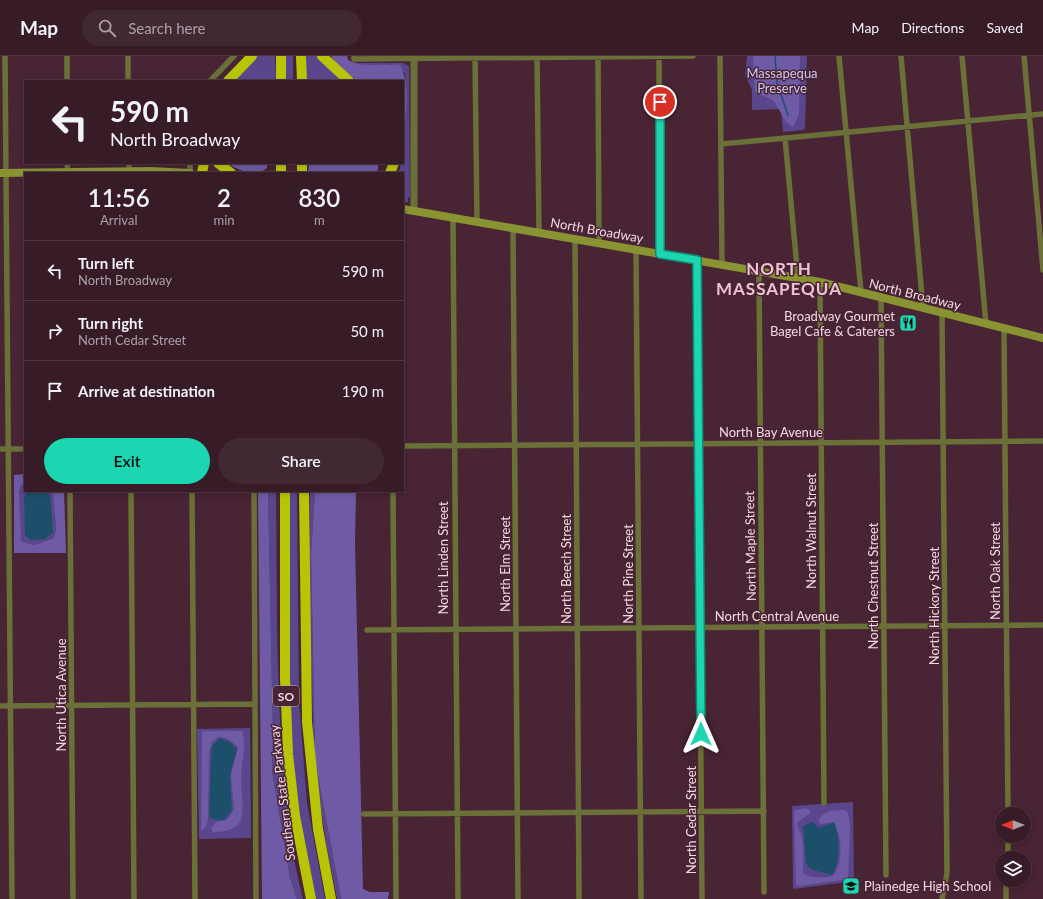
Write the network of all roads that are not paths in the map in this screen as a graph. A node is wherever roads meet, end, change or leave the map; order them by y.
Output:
1 (6, 56) edge
2 (67, 56) edge
3 (128, 56) edge
4 (234, 56) edge
5 (252, 56) edge
6 (281, 56) edge
7 (301, 56) edge
8 (322, 56) edge
9 (659, 56) edge
10 (693, 56) edge
11 (720, 56) edge
12 (839, 56) edge
13 (901, 56) edge
14 (962, 56) edge
15 (1024, 56) edge
16 (414, 57) edge
17 (475, 57) edge
18 (537, 57) edge
19 (598, 57) edge
20 (354, 58) edge
21 (67, 80) edge
22 (128, 80) edge
23 (211, 80) edge
24 (229, 80) edge
25 (281, 80) edge
26 (302, 80) edge
27 (347, 80) edge
28 (1043, 114) edge
29 (1030, 115) junction
30 (968, 121) junction
31 (907, 127) junction
32 (846, 132) junction
33 (785, 138) junction
34 (721, 144) junction
35 (219, 164) edge
36 (129, 169) edge
37 (68, 172) edge
38 (175, 172) edge
39 (229, 172) edge
40 (3, 173) edge
41 (24, 173) edge
42 (404, 209) edge
43 (414, 211) junction
44 (453, 218) junction
45 (477, 222) junction
46 (513, 228) junction
47 (539, 232) junction
48 (575, 239) junction
49 (599, 243) junction
50 (636, 249) junction
51 (660, 254) junction
52 (697, 260) junction
53 (722, 264) junction
54 (1043, 270) edge
55 (759, 271) junction
56 (798, 278) junction
57 (820, 282) junction
58 (861, 292) junction
59 (881, 298) junction
60 (923, 308) junction
61 (942, 313) junction
62 (986, 324) junction
63 (1004, 328) junction
64 (1043, 338) edge
65 (1005, 441) junction
66 (1043, 441) edge
67 (883, 442) junction
68 (944, 442) junction
69 (821, 443) junction
70 (638, 444) junction
71 (699, 444) junction
72 (760, 444) junction
73 (454, 445) junction
74 (515, 445) junction
75 (576, 445) junction
76 (404, 446) edge
77 (24, 448) edge
78 (0, 449) edge
79 (8, 449) junction
80 (70, 492) edge
81 (131, 492) edge
82 (192, 492) edge
83 (254, 492) edge
84 (285, 492) edge
85 (304, 492) edge
86 (393, 492) edge
87 (945, 625) junction
88 (1006, 625) junction
89 (1043, 625) edge
90 (823, 626) junction
91 (884, 626) junction
92 (700, 627) junction
93 (762, 627) junction
94 (578, 628) junction
95 (639, 628) junction
96 (394, 629) junction
97 (455, 629) junction
98 (516, 629) junction
99 (367, 630) dead end
100 (255, 704) junction
101 (72, 705) junction
102 (132, 705) junction
103 (194, 705) junction
104 (0, 706) edge
105 (10, 706) junction
106 (824, 803) dead end
107 (1008, 807) edge
108 (701, 811) junction
109 (764, 811) junction
110 (579, 812) junction
111 (640, 812) junction
112 (457, 813) junction
113 (518, 813) junction
114 (364, 814) dead end
115 (396, 814) junction
116 (886, 875) dead end
117 (1006, 887) edge
118 (764, 892) dead end
119 (12, 899) edge
120 (73, 899) edge
121 (134, 899) edge
122 (195, 899) edge
123 (256, 899) edge
124 (311, 899) edge
125 (331, 899) edge
126 (396, 899) edge
127 (458, 899) edge
128 (518, 899) edge
129 (580, 899) edge
130 (641, 899) edge
131 (702, 899) edge
132 (942, 899) edge
133 (1006, 899) edge

1 - 40 street
2 - 21 street
3 - 22 street
4 - 23 street
5 - 24 highway
6 - 25 highway
7 - 26 highway
8 - 27 highway
9 - 10 street
9 - 19 street
9 - 51 street
11 - 34 street
12 - 32 street
13 - 31 street
14 - 30 street
15 - 29 street
16 - 17 street
16 - 20 street
16 - 43 street
17 - 18 street
17 - 45 street
18 - 19 street
18 - 47 street
19 - 49 street
28 - 29 street
29 - 30 street
29 - 54 street
30 - 31 street
30 - 62 street
31 - 32 street
31 - 60 street
32 - 33 street
32 - 58 street
33 - 34 street
33 - 56 street
34 - 53 street
35 - 39 highway
36 - 37 main road
36 - 38 main road
40 - 41 main road
40 - 79 street
42 - 43 main road, North Broadway
43 - 44 main road, North Broadway
44 - 45 main road, North Broadway
44 - 73 street, North Linden Street
45 - 46 main road, North Broadway
46 - 47 main road, North Broadway
46 - 74 street, North Elm Street
47 - 48 main road, North Broadway
48 - 49 main road, North Broadway
48 - 75 street, North Beech Street
49 - 50 main road, North Broadway
50 - 51 main road, North Broadway
50 - 70 street, North Pine Street
51 - 52 main road, North Broadway
52 - 53 main road, North Broadway
52 - 71 street, North Cedar Street
53 - 55 main road, North Broadway
55 - 56 main road, North Broadway
55 - 72 street, North Maple Street
56 - 57 main road, North Broadway
57 - 58 main road, North Broadway
57 - 69 street, North Walnut Street
58 - 59 main road, North Broadway
59 - 60 main road, North Broadway
59 - 67 street, North Chestnut Street
60 - 61 main road, North Broadway
61 - 62 main road, North Broadway
61 - 68 street, North Hickory Street
62 - 63 main road, North Broadway
63 - 64 main road, North Broadway
63 - 65 street, North Oak Street
65 - 66 street, North Bay Avenue
65 - 68 street, North Bay Avenue
65 - 88 street, North Oak Street
67 - 68 street, North Bay Avenue
67 - 69 street, North Bay Avenue
67 - 91 street, North Chestnut Street
68 - 87 street, North Hickory Street
69 - 72 street, North Bay Avenue
69 - 90 street, North Walnut Street
70 - 71 street, North Bay Avenue
70 - 75 street, North Bay Avenue
70 - 95 street, North Pine Street
71 - 72 street, North Bay Avenue
71 - 92 street, North Cedar Street
72 - 93 street, North Maple Street
73 - 74 street, North Bay Avenue
73 - 76 street, North Bay Avenue
73 - 97 street, North Linden Street
74 - 75 street, North Bay Avenue
74 - 98 street, North Elm Street
75 - 94 street, North Beech Street
77 - 79 street
78 - 79 street
79 - 105 street
80 - 101 street, North Utica Avenue
81 - 102 street
82 - 103 street
83 - 100 street
84 - 124 highway, Southern State Parkway / SO
85 - 125 highway, SO
86 - 96 street
87 - 88 street, North Central Avenue
87 - 91 street, North Central Avenue
87 - 132 street, North Hickory Street
88 - 89 street, North Central Avenue
88 - 107 street, North Oak Street
90 - 91 street, North Central Avenue
90 - 93 street, North Central Avenue
90 - 106 street, North Walnut Street
91 - 116 street, North Chestnut Street
92 - 93 street, North Central Avenue
92 - 95 street, North Central Avenue
92 - 108 street, North Cedar Street
93 - 109 street, North Maple Street
94 - 95 street, North Central Avenue
94 - 98 street, North Central Avenue
94 - 110 street, North Beech Street
95 - 111 street, North Pine Street
96 - 97 street, North Central Avenue
96 - 99 street, North Central Avenue
96 - 115 street
97 - 98 street, North Central Avenue
97 - 112 street, North Linden Street
98 - 113 street, North Elm Street
100 - 103 street
100 - 123 street
101 - 102 street
101 - 105 street
101 - 120 street, North Utica Avenue
102 - 103 street
102 - 121 street
103 - 122 street
104 - 105 street
105 - 119 street
108 - 109 street
108 - 111 street
108 - 131 street, North Cedar Street
109 - 118 street, North Maple Street
110 - 111 street
110 - 113 street
110 - 129 street, North Beech Street
111 - 130 street, North Pine Street
112 - 113 street
112 - 115 street
112 - 127 street, North Linden Street
113 - 128 street, North Elm Street
114 - 115 street
115 - 126 street
117 - 133 street

